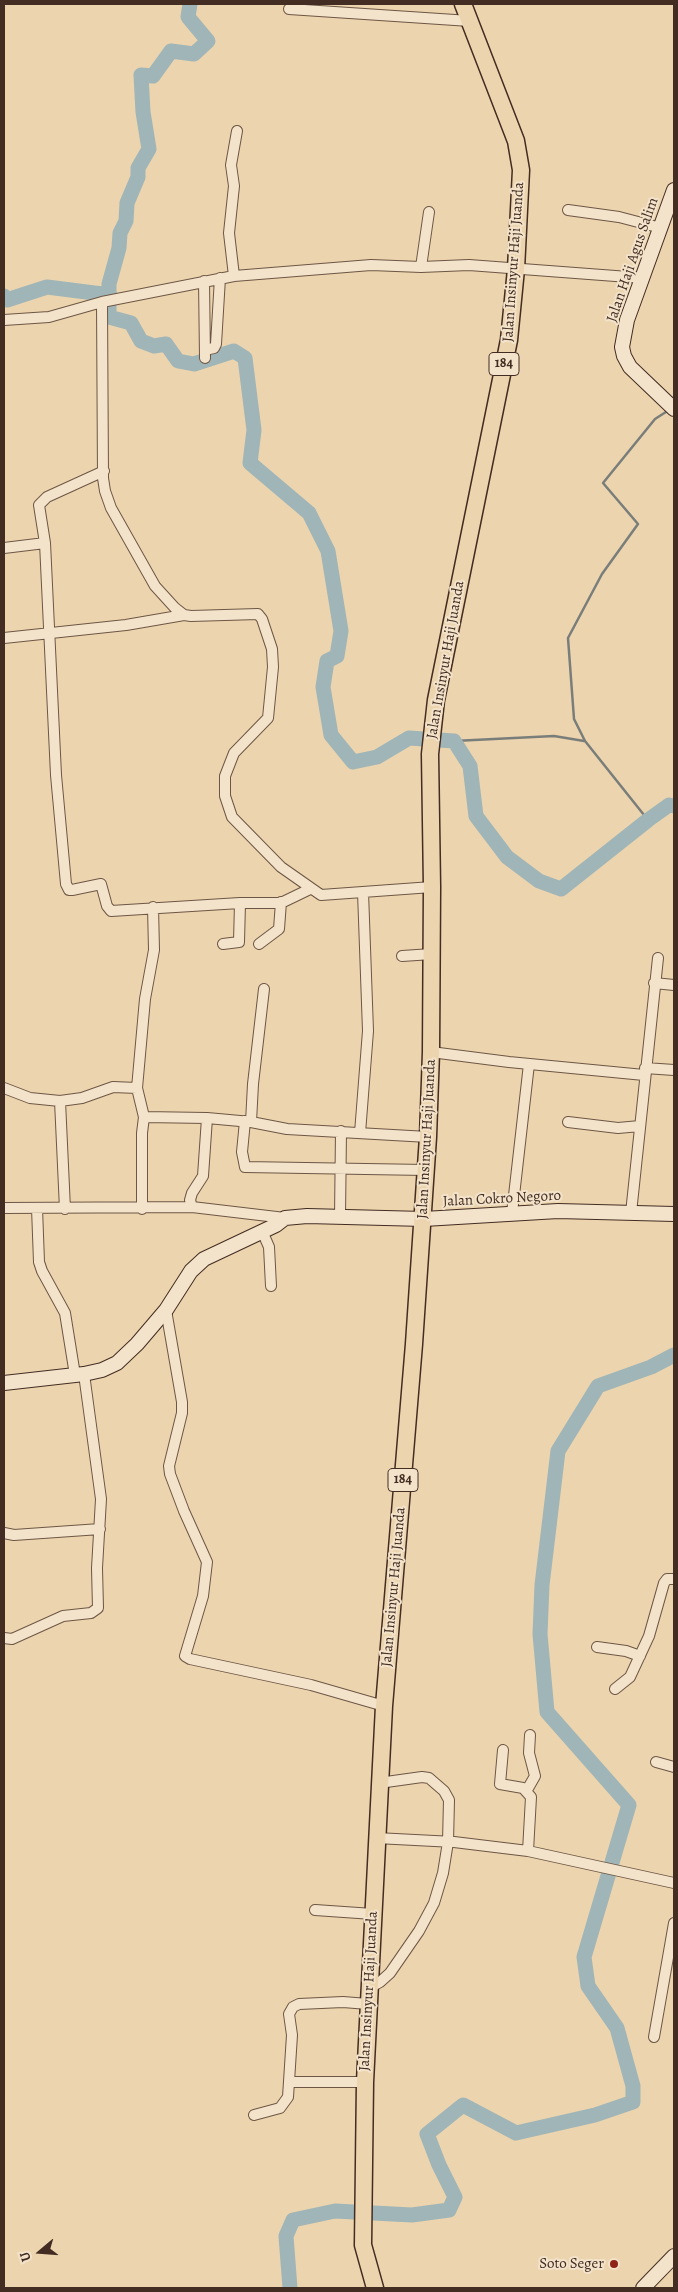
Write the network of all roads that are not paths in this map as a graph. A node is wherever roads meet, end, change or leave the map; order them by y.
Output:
1 (463, 4) edge
2 (289, 9) dead end
3 (470, 21) junction
4 (237, 131) dead end
5 (674, 190) edge
6 (568, 210) dead end
7 (429, 212) dead end
8 (661, 228) junction
9 (420, 267) junction
10 (516, 269) junction
11 (234, 276) junction
12 (220, 278) junction
13 (642, 278) junction
14 (204, 282) junction
15 (108, 301) junction
16 (4, 320) edge
17 (674, 409) edge
18 (104, 471) junction
19 (45, 543) junction
20 (4, 548) edge
21 (184, 615) junction
22 (50, 634) junction
23 (4, 638) edge
24 (432, 887) junction
25 (310, 888) junction
26 (363, 892) junction
27 (282, 902) junction
28 (240, 903) junction
29 (153, 907) junction
30 (223, 944) dead end
31 (259, 944) dead end
32 (432, 954) junction
33 (402, 956) dead end
34 (658, 958) dead end
35 (654, 983) junction
36 (674, 985) edge
37 (264, 989) dead end
38 (431, 1052) junction
39 (529, 1064) junction
40 (674, 1070) edge
41 (645, 1071) junction
42 (4, 1088) edge
43 (137, 1088) junction
44 (60, 1101) junction
45 (144, 1117) junction
46 (207, 1118) junction
47 (248, 1121) junction
48 (568, 1122) dead end
49 (640, 1126) junction
50 (341, 1131) junction
51 (360, 1133) junction
52 (428, 1136) junction
53 (342, 1168) junction
54 (426, 1170) junction
55 (192, 1207) junction
56 (4, 1208) edge
57 (37, 1208) junction
58 (65, 1209) junction
59 (142, 1209) junction
60 (512, 1213) junction
61 (631, 1213) junction
62 (674, 1214) edge
63 (340, 1217) junction
64 (285, 1218) junction
65 (424, 1219) junction
66 (262, 1231) junction
67 (271, 1286) dead end
68 (166, 1310) junction
69 (79, 1374) junction
70 (4, 1382) edge
71 (100, 1529) junction
72 (4, 1533) edge
73 (674, 1579) edge
74 (4, 1638) edge
75 (597, 1647) dead end
76 (640, 1656) junction
77 (614, 1689) dead end
78 (384, 1706) junction
79 (530, 1735) dead end
80 (502, 1750) dead end
81 (656, 1762) dead end
82 (674, 1768) edge
83 (379, 1783) junction
84 (527, 1790) junction
85 (376, 1838) junction
86 (448, 1842) junction
87 (528, 1851) junction
88 (674, 1883) edge
89 (315, 1910) dead end
90 (373, 1914) junction
91 (674, 1923) edge
92 (369, 1996) junction
93 (654, 2037) dead end
94 (290, 2082) junction
95 (365, 2082) junction
96 (254, 2115) dead end
97 (674, 2256) edge
98 (375, 2288) edge
99 (644, 2288) edge

1 - 3 main road, Jalan Insinyur Haji Juanda / 184
2 - 3 street
3 - 10 main road, Jalan Insinyur Haji Juanda / 184
4 - 11 street
5 - 8 street, Jalan Haji Agus Salim
6 - 8 street
7 - 9 street
8 - 13 street, Jalan Haji Agus Salim
9 - 10 street
9 - 11 street
10 - 13 street
10 - 24 main road, Jalan Insinyur Haji Juanda / 184
11 - 12 street
12 - 14 street
12 - 14 street
13 - 17 street, Jalan Haji Agus Salim
14 - 15 street
15 - 16 street
15 - 18 street
18 - 19 street
18 - 21 street
19 - 20 street
19 - 22 street
21 - 22 street
21 - 25 street
22 - 23 street
22 - 29 street
24 - 26 street
24 - 32 main road, Jalan Insinyur Haji Juanda / 184
25 - 26 street
25 - 27 street
26 - 51 street
27 - 28 street
27 - 31 street
28 - 29 street
28 - 30 street
29 - 43 street
32 - 33 street
32 - 38 main road, Jalan Insinyur Haji Juanda / 184
34 - 35 street
35 - 36 street
35 - 41 street
37 - 47 street
38 - 39 street
38 - 52 main road, Jalan Insinyur Haji Juanda / 184
39 - 41 street
39 - 60 street
40 - 41 street
41 - 49 street
42 - 44 street
43 - 44 street
43 - 45 street
44 - 58 street
45 - 46 street
45 - 59 street
46 - 47 street
46 - 55 street
47 - 50 street
47 - 53 street
48 - 49 street
49 - 61 street
50 - 51 street
50 - 53 street
51 - 52 street
52 - 54 main road, Jalan Insinyur Haji Juanda / 184
53 - 54 street
53 - 63 street
54 - 65 main road, Jalan Insinyur Haji Juanda / 184
55 - 59 street
55 - 64 street
56 - 57 street
57 - 58 street
57 - 69 street
58 - 59 street
60 - 61 street, Jalan Cokro Negoro
60 - 65 street, Jalan Cokro Negoro
61 - 62 street, Jalan Cokro Negoro
63 - 64 street, Jalan Cokro Negoro
63 - 65 street, Jalan Cokro Negoro
64 - 66 street, Jalan Cokro Negoro
65 - 78 main road, Jalan Insinyur Haji Juanda / 184
66 - 67 street
66 - 68 street, Jalan Cokro Negoro
68 - 69 street, Jalan Cokro Negoro
68 - 78 street
69 - 70 street, Jalan Cokro Negoro
69 - 71 street
71 - 72 street
71 - 74 street
73 - 76 street
75 - 76 street
76 - 77 street
78 - 83 main road, Jalan Insinyur Haji Juanda / 184
79 - 84 street
80 - 84 street
81 - 82 street
83 - 85 main road, Jalan Insinyur Haji Juanda / 184
83 - 86 street
84 - 87 street
85 - 86 street
85 - 90 main road, Jalan Insinyur Haji Juanda / 184
86 - 87 street
86 - 92 street
87 - 88 street
89 - 90 street
90 - 92 main road, Jalan Insinyur Haji Juanda / 184
91 - 93 street
92 - 94 street
92 - 95 main road, Jalan Insinyur Haji Juanda / 184
94 - 95 street
94 - 96 street
95 - 98 main road, Jalan Insinyur Haji Juanda / 184
97 - 99 street

